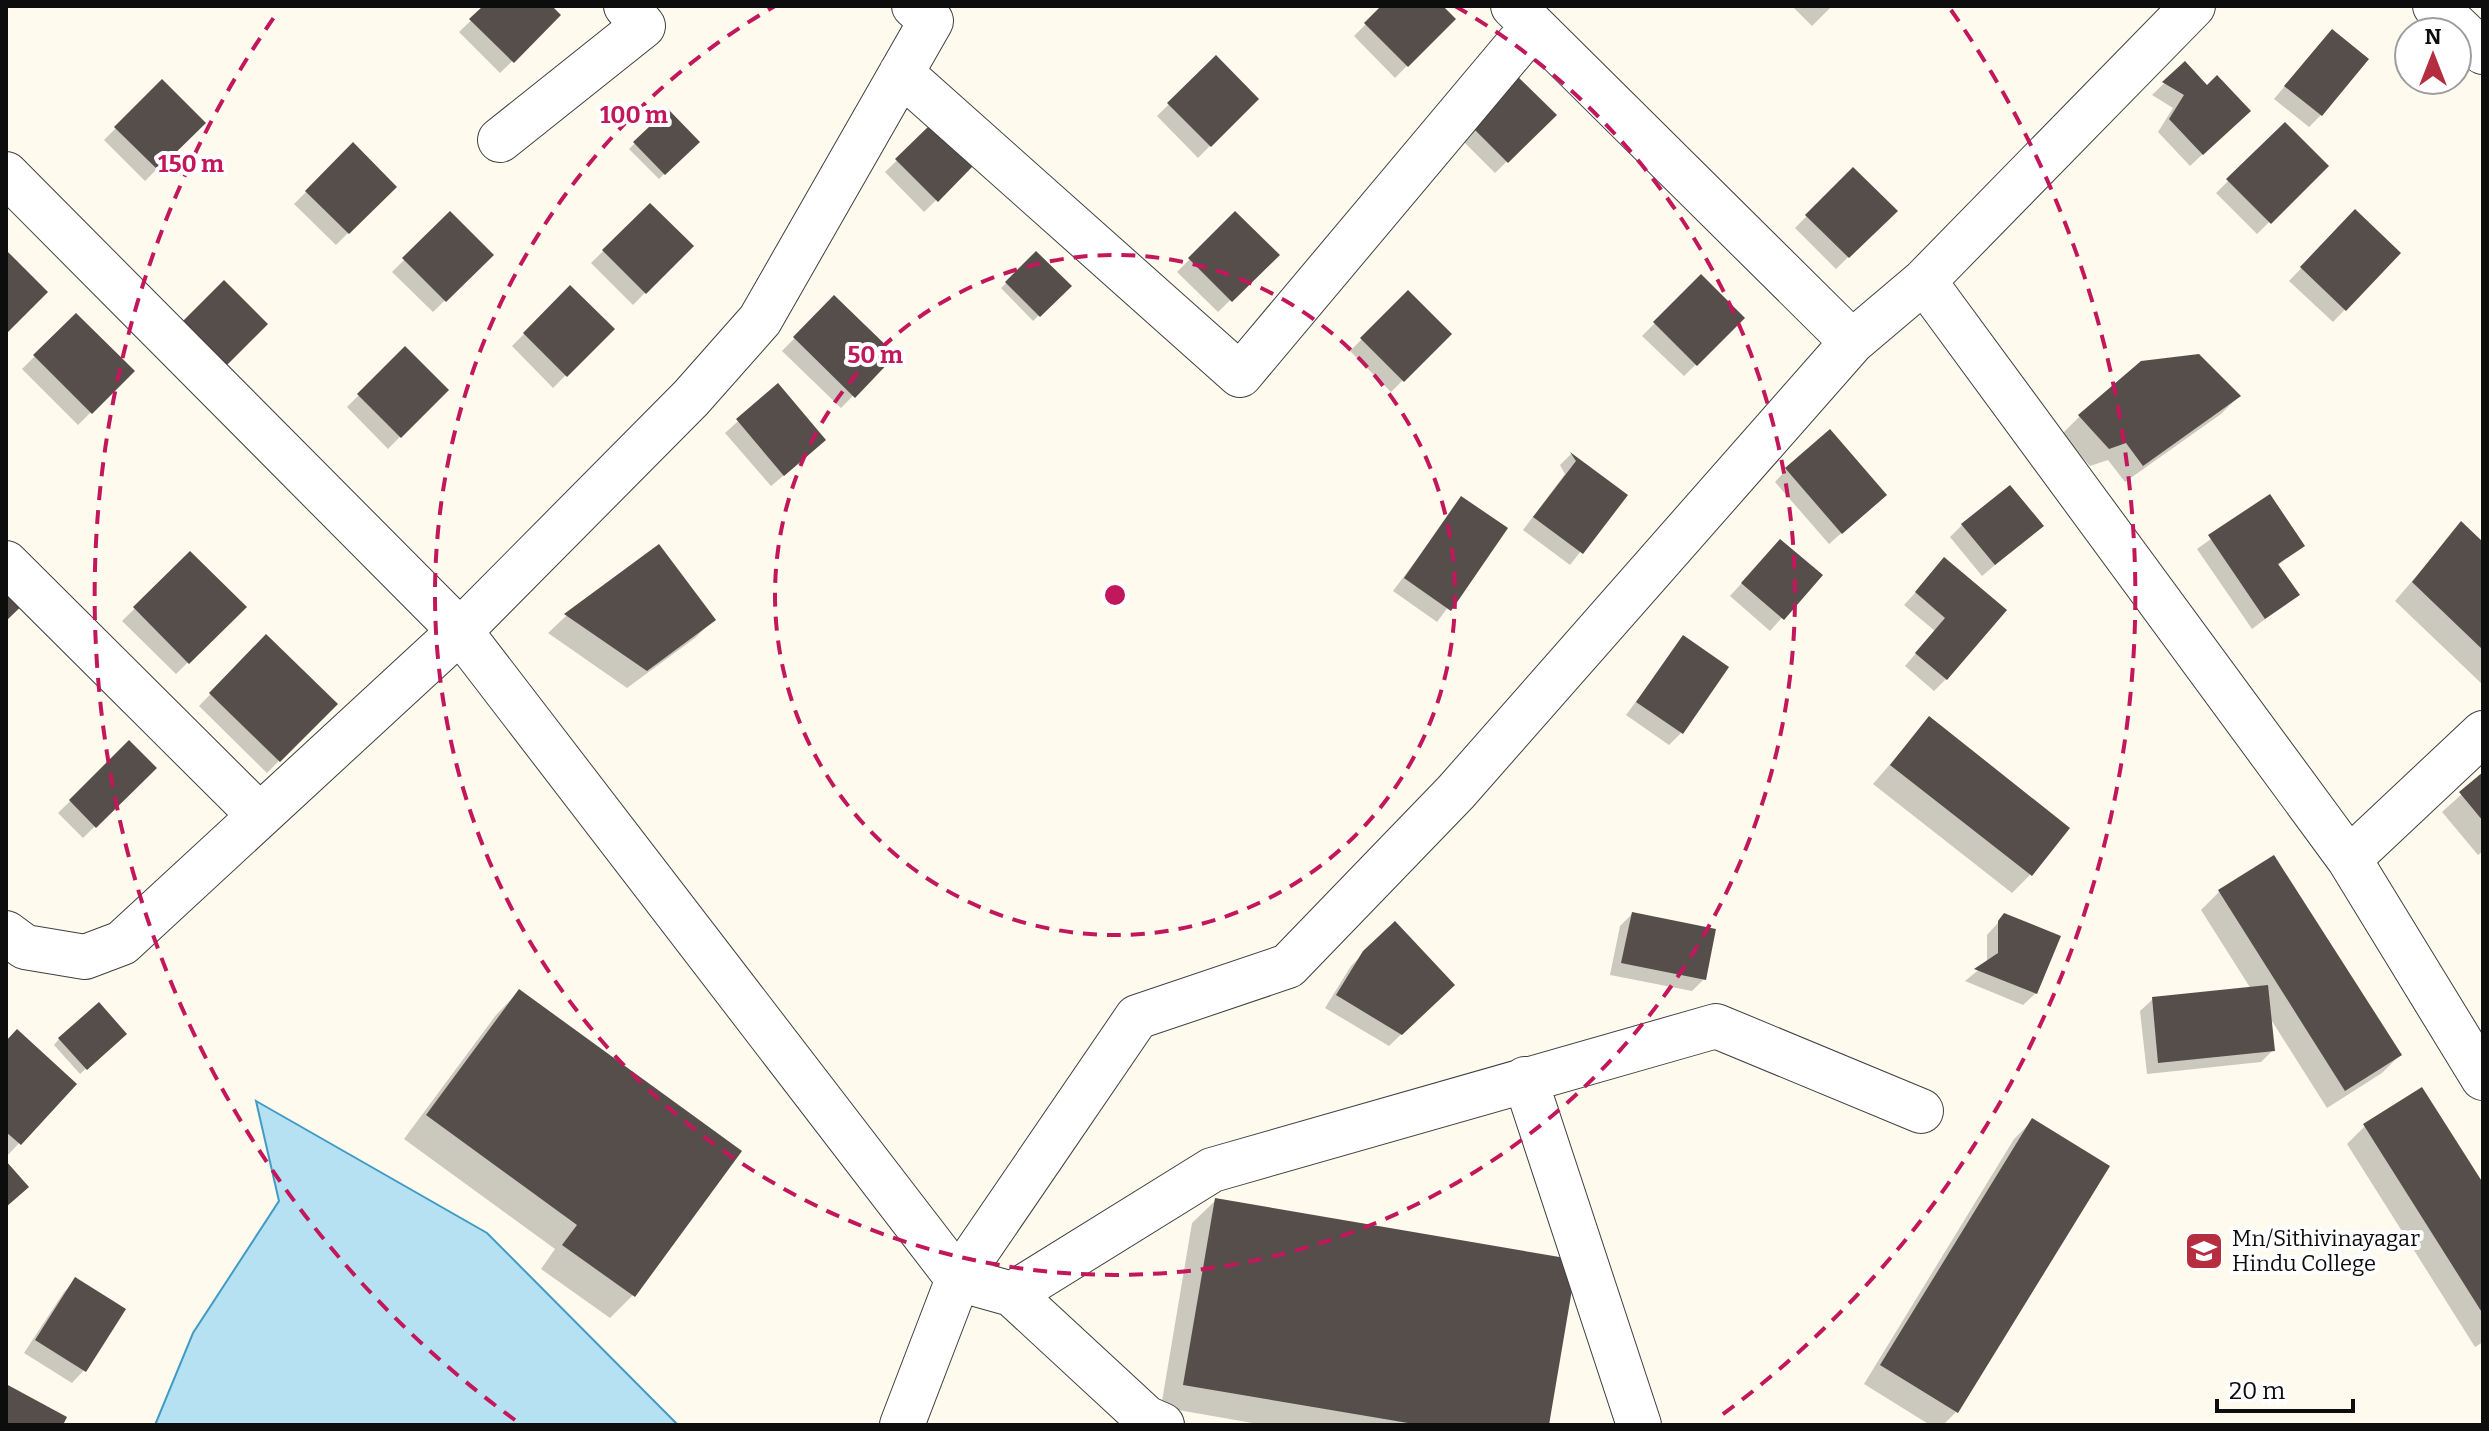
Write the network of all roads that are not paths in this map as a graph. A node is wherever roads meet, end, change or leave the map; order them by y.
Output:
1 (914, 6) edge
2 (2193, 6) edge
3 (2435, 6) edge
4 (643, 13) edge
5 (1523, 16) edge
6 (2483, 52) edge
7 (901, 73) junction
8 (500, 140) dead end
9 (6, 174) edge
10 (1924, 281) junction
11 (1852, 342) junction
12 (6, 563) edge
13 (460, 631) junction
14 (2483, 733) edge
15 (259, 815) junction
16 (2349, 859) junction
17 (6, 933) edge
18 (2483, 1078) edge
19 (1525, 1079) junction
20 (1921, 1111) dead end
21 (958, 1279) junction
22 (1012, 1294) junction
23 (902, 1425) edge
24 (1162, 1425) edge
25 (1639, 1425) edge

1 - 7 street
2 - 10 street
3 - 6 street
4 - 8 street
5 - 7 street
5 - 11 street
7 - 13 street
9 - 13 street
10 - 11 street
10 - 16 street
11 - 21 street
12 - 15 street
13 - 15 street
13 - 21 street
14 - 16 street
15 - 17 street
16 - 18 street
19 - 20 street
19 - 22 street
19 - 25 street
21 - 22 street
21 - 23 street
22 - 24 street

